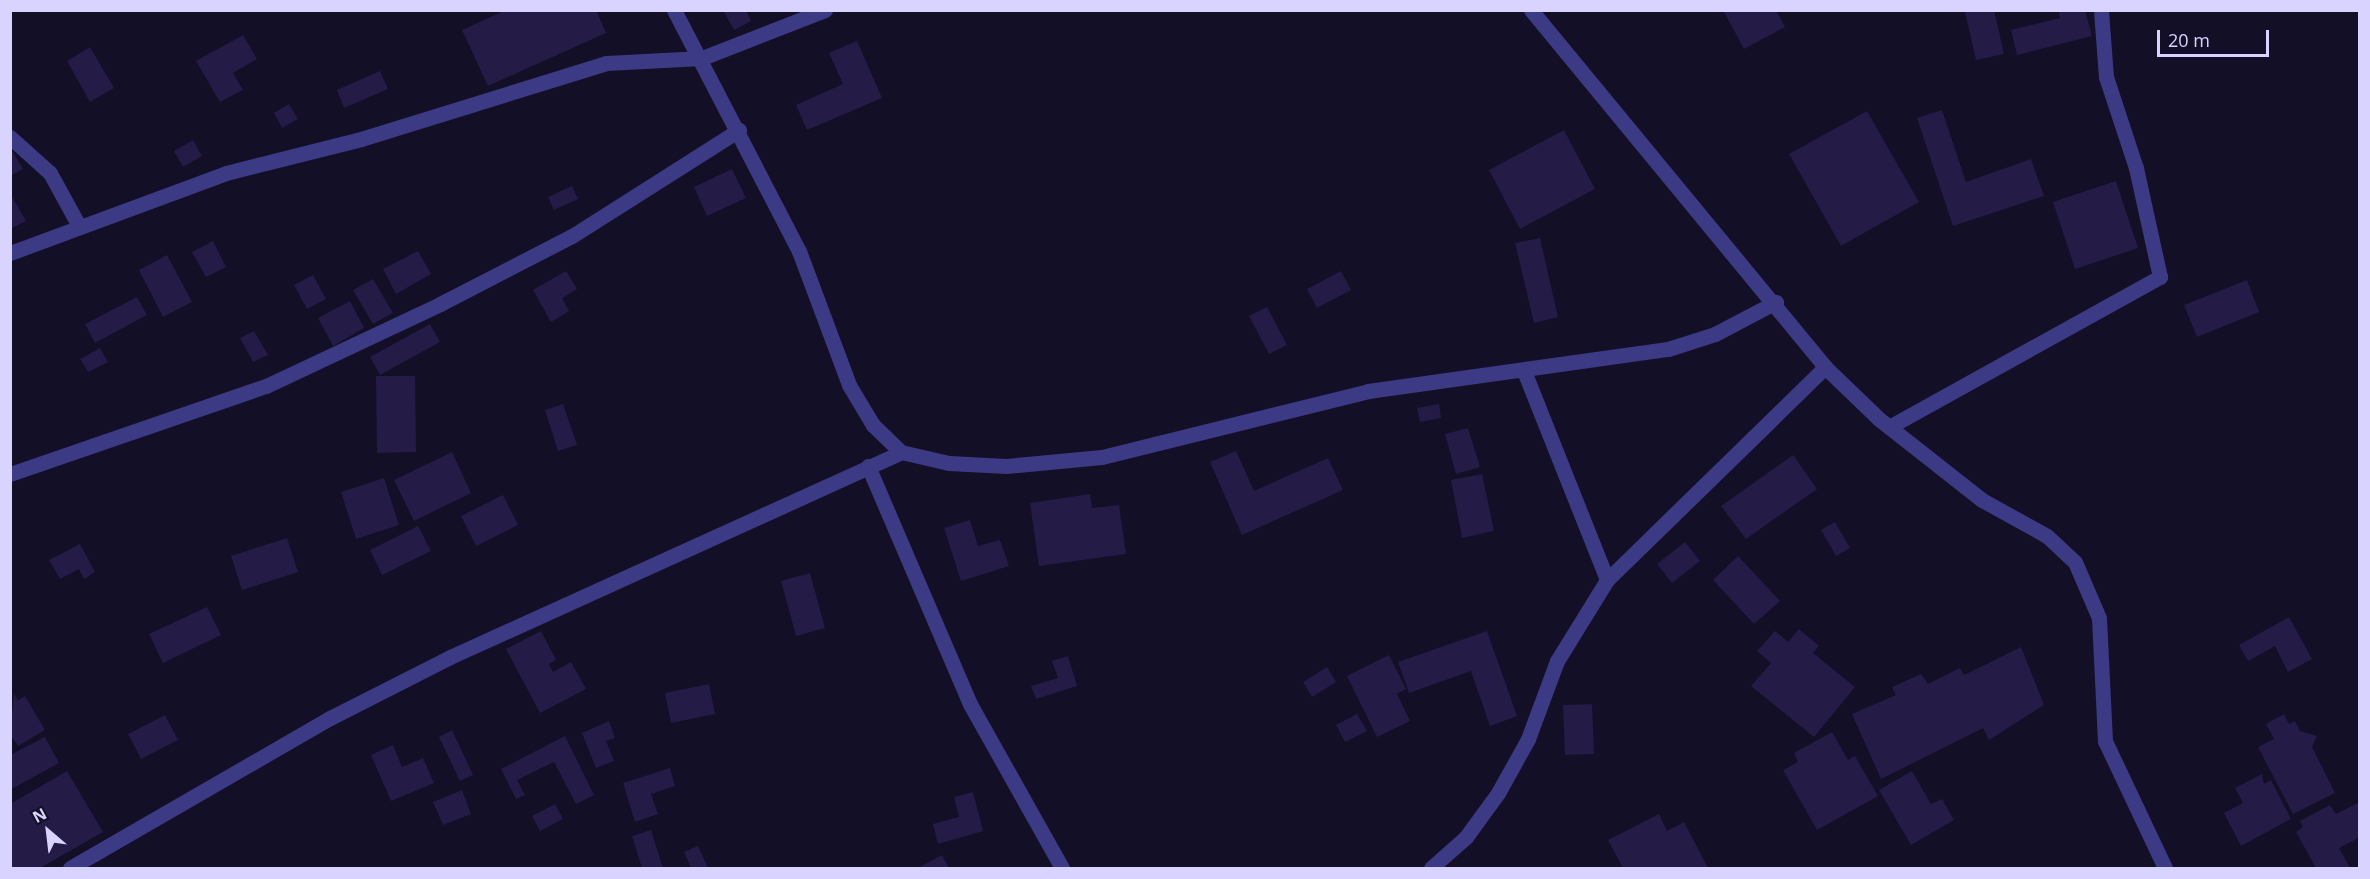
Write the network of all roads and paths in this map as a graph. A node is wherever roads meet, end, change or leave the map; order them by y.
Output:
1 (674, 10) edge
2 (825, 10) edge
3 (1531, 10) edge
4 (2101, 10) edge
5 (702, 58) junction
6 (739, 130) junction
7 (10, 137) edge
8 (79, 226) junction
9 (10, 253) edge
10 (1776, 302) junction
11 (1825, 367) junction
12 (1524, 371) junction
13 (1889, 427) junction
14 (901, 452) junction
15 (868, 466) junction
16 (10, 474) edge
17 (1607, 580) junction
18 (70, 868) edge
19 (1062, 868) edge
20 (1431, 868) edge
21 (2165, 868) edge

1 - 5 street
2 - 5 street
3 - 10 street
4 - 13 street
5 - 6 street
5 - 8 street
6 - 14 street
6 - 16 street
7 - 8 street
8 - 9 street
10 - 11 street
10 - 12 street
11 - 13 street
11 - 17 street
12 - 14 street
12 - 17 street
13 - 21 street
14 - 15 street
15 - 18 street
15 - 19 street
17 - 20 street

